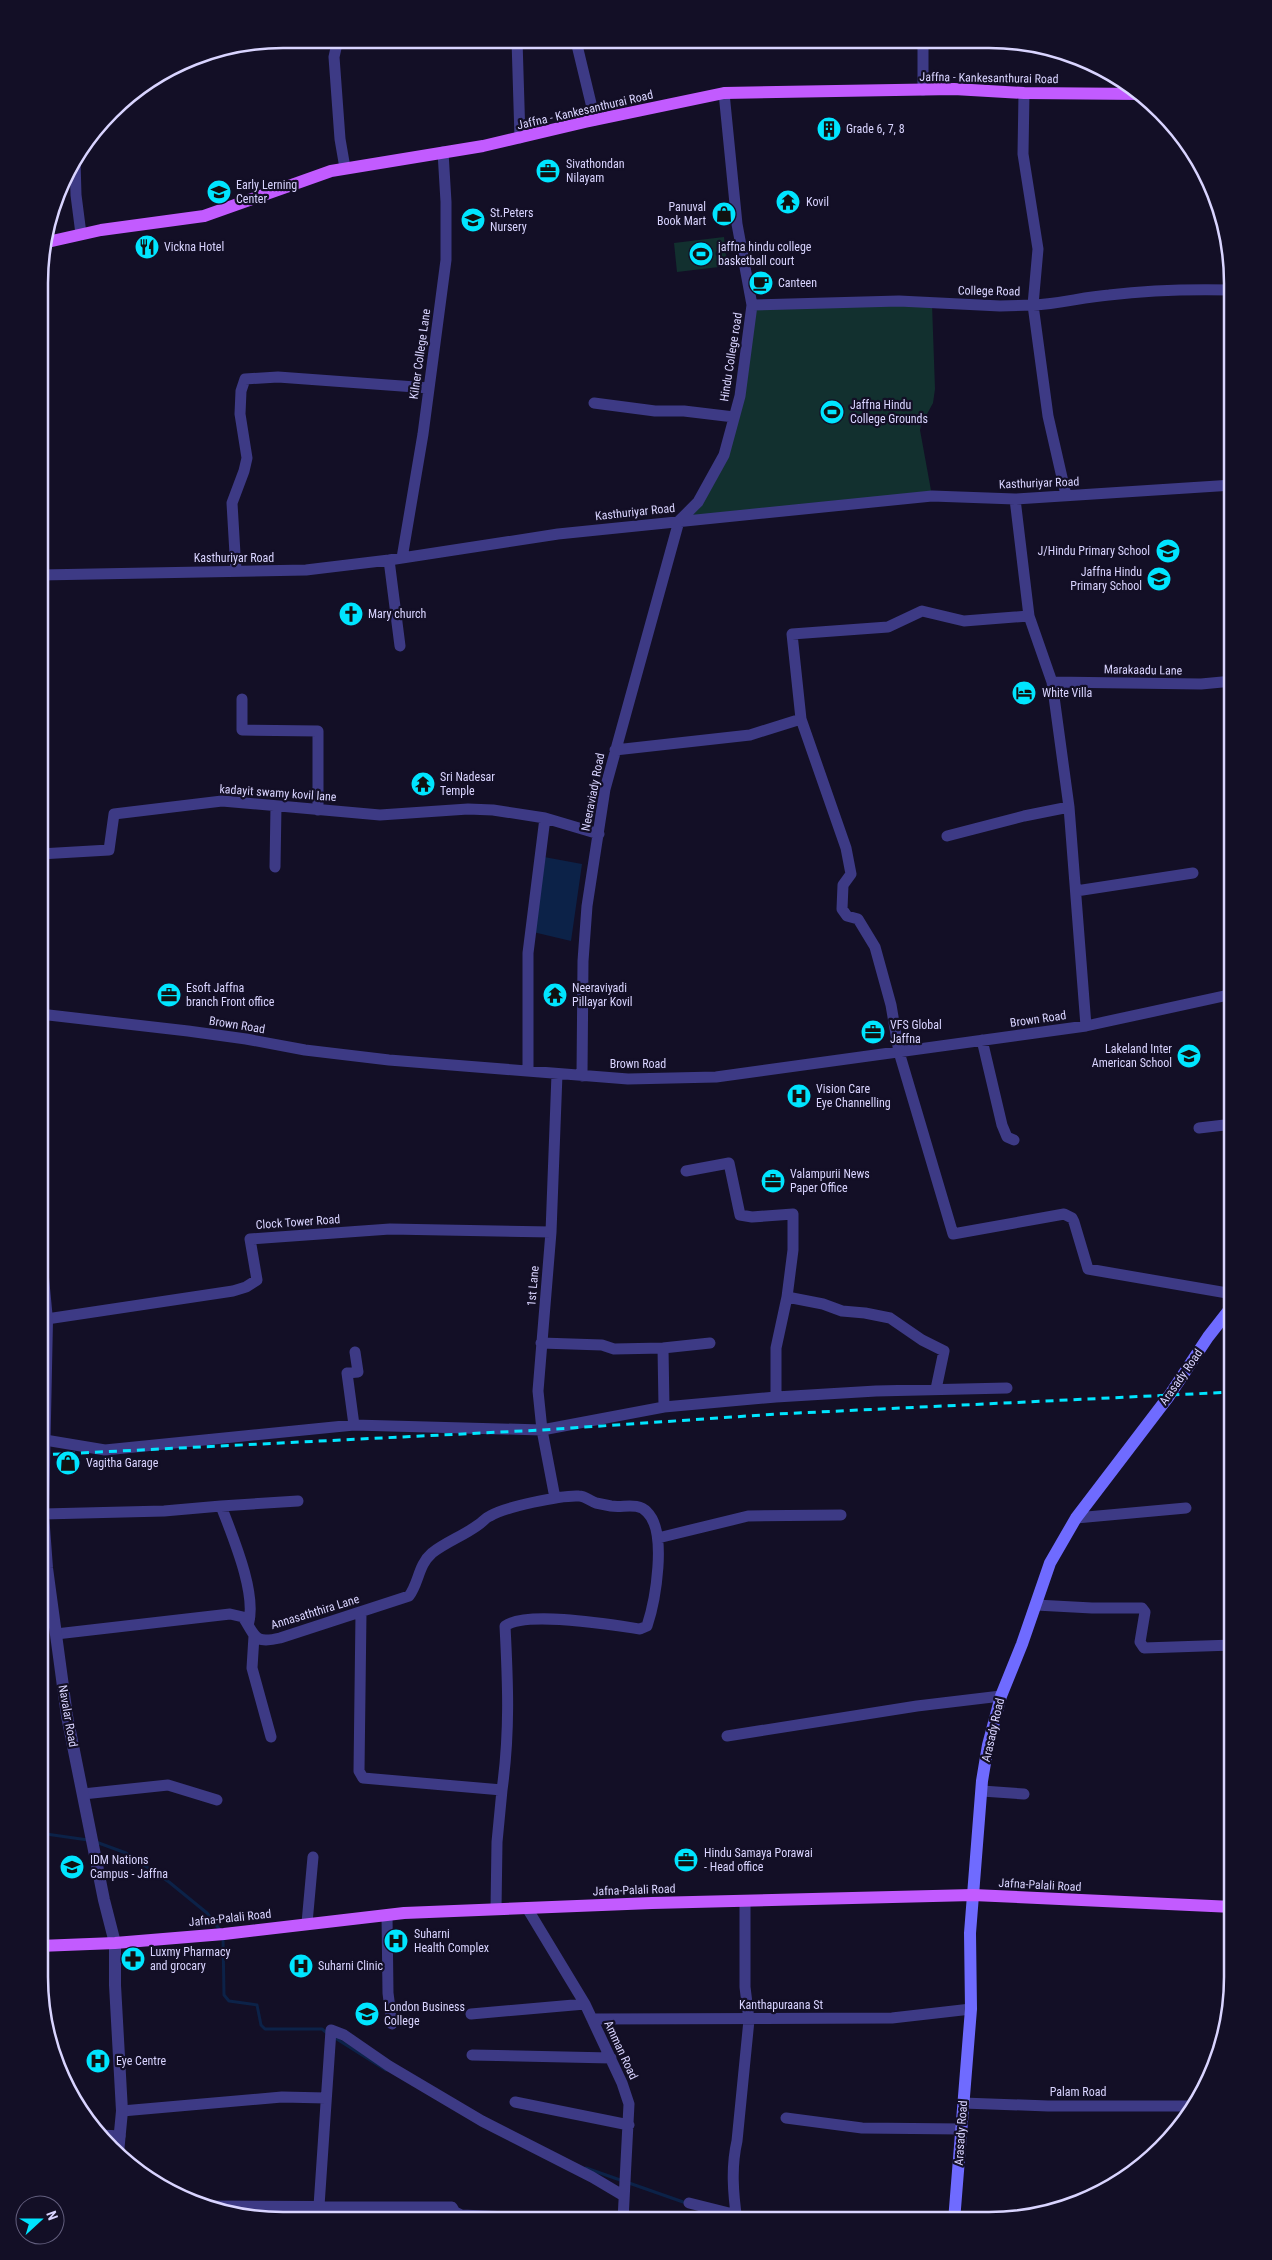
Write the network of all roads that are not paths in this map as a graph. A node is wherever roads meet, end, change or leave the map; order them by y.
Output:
1 (336, 48) edge
2 (517, 48) edge
3 (578, 48) edge
4 (923, 48) edge
5 (923, 90) junction
6 (1127, 92) edge
7 (724, 93) junction
8 (1024, 93) junction
9 (595, 120) junction
10 (520, 138) junction
11 (443, 152) junction
12 (345, 168) junction
13 (75, 172) edge
14 (81, 234) junction
15 (51, 241) edge
16 (1224, 290) edge
17 (752, 305) junction
18 (1032, 305) junction
19 (429, 388) junction
20 (594, 403) dead end
21 (734, 417) junction
22 (1224, 486) edge
23 (1066, 496) junction
24 (1015, 499) junction
25 (679, 521) junction
26 (402, 558) junction
27 (389, 560) junction
28 (236, 571) junction
29 (48, 575) edge
30 (1029, 616) junction
31 (400, 646) dead end
32 (1052, 682) junction
33 (1224, 682) edge
34 (242, 699) dead end
35 (801, 719) junction
36 (615, 750) junction
37 (276, 806) junction
38 (1069, 807) junction
39 (318, 810) junction
40 (545, 818) junction
41 (599, 834) junction
42 (947, 836) dead end
43 (48, 854) edge
44 (275, 867) dead end
45 (1193, 873) dead end
46 (1076, 891) junction
47 (1224, 996) edge
48 (48, 1015) edge
49 (1086, 1026) junction
50 (982, 1040) junction
51 (900, 1052) junction
52 (528, 1071) junction
53 (557, 1074) junction
54 (582, 1076) junction
55 (1224, 1125) edge
56 (1199, 1128) dead end
57 (1014, 1140) dead end
58 (686, 1171) dead end
59 (551, 1232) junction
60 (1224, 1292) edge
61 (787, 1298) junction
62 (1224, 1317) edge
63 (48, 1319) edge
64 (541, 1343) junction
65 (710, 1343) dead end
66 (663, 1348) junction
67 (355, 1352) dead end
68 (1007, 1388) dead end
69 (936, 1389) junction
70 (776, 1397) junction
71 (664, 1407) junction
72 (354, 1425) junction
73 (542, 1430) junction
74 (48, 1440) edge
75 (555, 1498) junction
76 (298, 1501) dead end
77 (221, 1506) junction
78 (1186, 1508) dead end
79 (48, 1514) edge
80 (842, 1515) dead end
81 (1076, 1518) junction
82 (658, 1538) junction
83 (48, 1594) edge
84 (1036, 1605) junction
85 (361, 1613) junction
86 (248, 1625) junction
87 (56, 1634) junction
88 (254, 1636) junction
89 (1224, 1645) edge
90 (1001, 1696) junction
91 (727, 1736) dead end
92 (271, 1737) dead end
93 (502, 1790) junction
94 (982, 1791) junction
95 (83, 1794) junction
96 (1024, 1794) dead end
97 (217, 1800) dead end
98 (313, 1857) dead end
99 (973, 1895) junction
100 (745, 1901) junction
101 (1224, 1907) edge
102 (527, 1908) junction
103 (496, 1909) junction
104 (387, 1915) junction
105 (308, 1923) junction
106 (115, 1943) junction
107 (48, 1946) edge
108 (585, 2004) junction
109 (971, 2009) junction
110 (472, 2014) dead end
111 (592, 2019) junction
112 (749, 2020) junction
113 (392, 2024) dead end
114 (472, 2055) dead end
115 (611, 2058) junction
116 (326, 2098) junction
117 (515, 2102) dead end
118 (963, 2103) junction
119 (1186, 2106) edge
120 (122, 2111) junction
121 (786, 2118) dead end
122 (629, 2125) junction
123 (962, 2129) junction
124 (109, 2135) edge
125 (120, 2136) junction
126 (119, 2146) edge
127 (624, 2196) junction
128 (689, 2203) dead end
129 (230, 2206) edge
130 (319, 2206) junction
131 (455, 2212) edge
132 (623, 2212) edge
133 (718, 2212) edge
134 (737, 2212) edge
135 (955, 2212) edge

1 - 12 street
2 - 10 street
3 - 9 street
4 - 5 street
5 - 7 main road, Jaffna - Kankesanthurai Road
5 - 8 main road, Jaffna - Kankesanthurai Road
6 - 8 main road, Jaffna - Kankesanthurai Road
7 - 9 main road, Jaffna - Kankesanthurai Road
7 - 17 street, Hindu College road
8 - 18 street
9 - 10 main road, Jaffna - Kankesanthurai Road
10 - 11 main road, Jaffna - Kankesanthurai Road
11 - 12 main road, Jaffna - Kankesanthurai Road
11 - 19 street, Kilner College Lane
12 - 14 main road, Jaffna - Kankesanthurai Road
13 - 14 street
14 - 15 main road, Jaffna - Kankesanthurai Road
16 - 18 street
17 - 18 street, College Road
17 - 21 street, Hindu College road
18 - 23 street, College Road
19 - 26 street, Kilner College Lane
19 - 28 street
20 - 21 street
21 - 25 street, Hindu College road
22 - 23 street, Kasthuriyar Road
23 - 24 street, Kasthuriyar Road
24 - 25 street, Kasthuriyar Road
24 - 30 street
25 - 26 street, Kasthuriyar Road
25 - 36 street, Neeraviady Road
26 - 27 street, Kasthuriyar Road
27 - 28 street, Kasthuriyar Road
27 - 31 street
28 - 29 street, Kasthuriyar Road
30 - 32 street
30 - 35 street
32 - 33 street, Marakaadu Lane
32 - 38 street
34 - 39 street
35 - 36 street
35 - 51 street
36 - 41 street, Neeraviady Road
37 - 39 street, kadayit swamy kovil lane
37 - 43 street, kadayit swamy kovil lane
37 - 44 street
38 - 42 street
38 - 46 street
39 - 40 street, kadayit swamy kovil lane
40 - 41 street, kadayit swamy kovil lane
40 - 52 street
41 - 54 street, Neeraviady Road
45 - 46 street
46 - 49 street
47 - 49 street, Brown Road
48 - 52 street, Brown Road
49 - 50 street, Brown Road
50 - 51 street, Brown Road
50 - 57 street
51 - 54 street, Brown Road
51 - 60 street
52 - 53 street, Brown Road
53 - 54 street, Brown Road
53 - 59 street, 1st Lane
55 - 56 street
58 - 61 street
59 - 63 street, Clock Tower Road
59 - 64 street, 1st Lane
61 - 69 street
61 - 70 street
62 - 81 main road, Arasady Road
64 - 66 street
64 - 73 street, 1st Lane
65 - 66 street
66 - 71 street
67 - 72 street
68 - 69 street
69 - 70 street
70 - 71 street
71 - 73 street
72 - 73 street
72 - 74 street
73 - 75 street, 1st Lane
75 - 82 street, Annasaththira Lane
75 - 85 street, Annasaththira Lane
76 - 77 street
77 - 79 street
77 - 86 street
78 - 81 street
80 - 82 street
81 - 84 main road, Arasady Road
82 - 93 street, Annasaththira Lane
83 - 87 street, Navalar Road
84 - 89 street
84 - 90 main road, Arasady Road
85 - 88 street, Annasaththira Lane
85 - 93 street
86 - 87 street
86 - 88 street
87 - 95 street, Navalar Road
88 - 92 street
90 - 91 street
90 - 94 main road, Arasady Road
93 - 103 street
94 - 96 street
94 - 99 main road, Arasady Road
95 - 97 street
95 - 106 street, Navalar Road
98 - 105 street
99 - 100 main road, Jafna-Palali Road
99 - 101 main road, Jafna-Palali Road
99 - 109 main road, Arasady Road
100 - 102 main road, Jafna-Palali Road
100 - 112 street
102 - 103 main road, Jafna-Palali Road
102 - 108 street, Amman Road
103 - 104 main road, Jafna-Palali Road
104 - 105 main road, Jafna-Palali Road
104 - 113 street
105 - 106 main road, Jafna-Palali Road
106 - 107 main road, Jafna-Palali Road
106 - 120 street, Navalar Road
108 - 110 street
108 - 111 street, Amman Road
109 - 112 street, Kanthapuraana St
109 - 118 main road, Arasady Road
111 - 112 street, Kanthapuraana St
111 - 115 street, Amman Road
112 - 134 street
114 - 115 street
115 - 122 street, Amman Road
116 - 120 street
116 - 127 street
116 - 130 street
117 - 122 street
118 - 119 street, Palam Road
118 - 123 main road, Arasady Road
120 - 125 street, Navalar Road
121 - 123 street
122 - 127 street, Amman Road
123 - 135 main road, Arasady Road
124 - 125 street
125 - 126 street, Navalar Road
127 - 132 street, Amman Road
128 - 133 street
129 - 130 street
130 - 131 street

